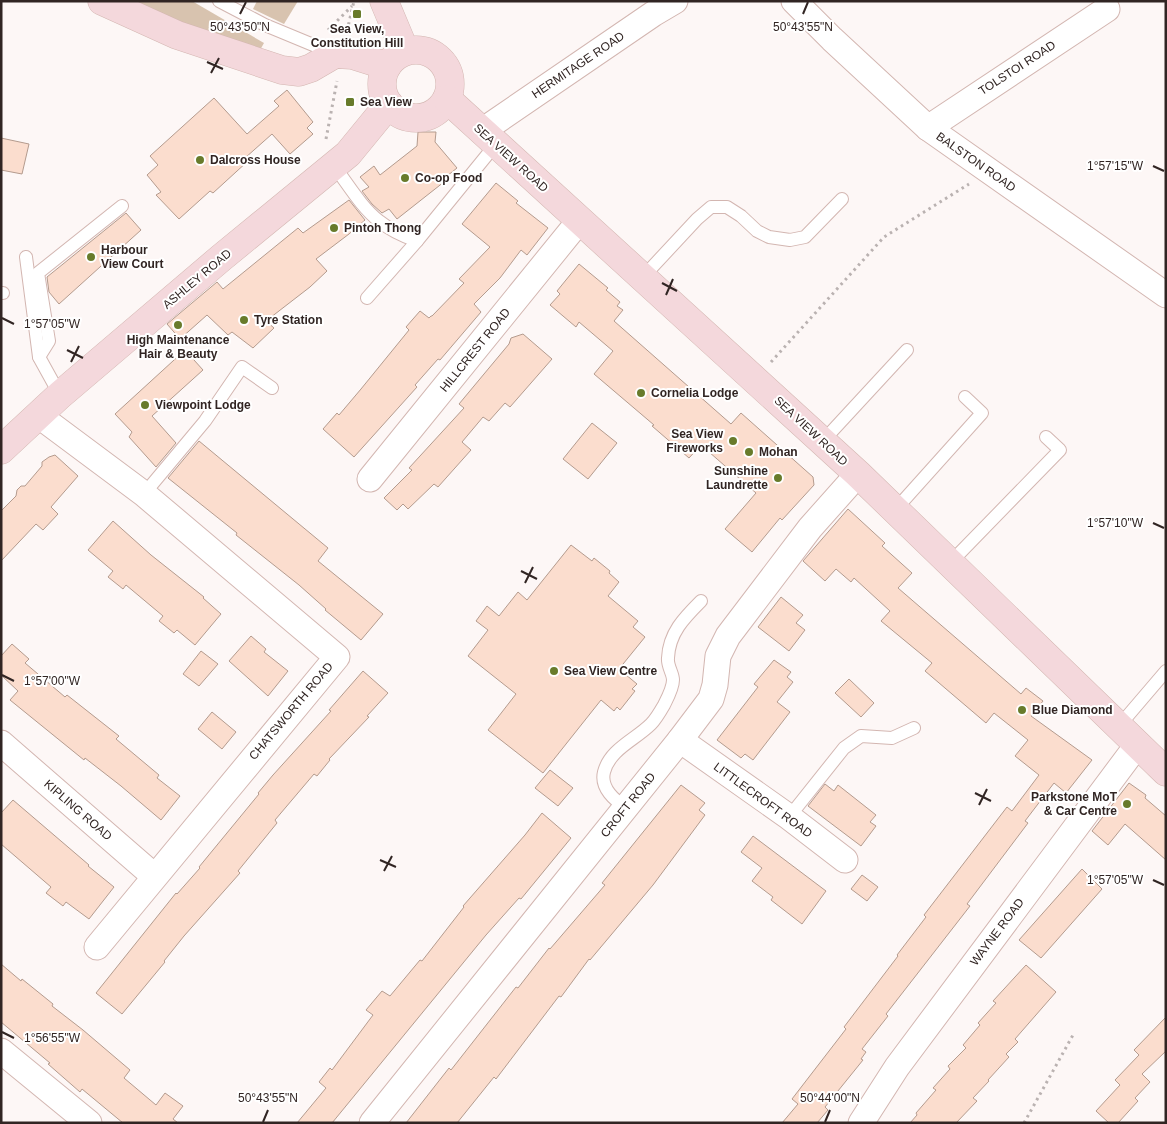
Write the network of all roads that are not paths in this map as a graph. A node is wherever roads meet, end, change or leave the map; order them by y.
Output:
1 (102, 1) edge
2 (219, 1) edge
3 (384, 1) edge
4 (675, 1) edge
5 (798, 5) edge
6 (1107, 9) dead end
7 (330, 51) junction
8 (396, 58) junction
9 (447, 99) junction
10 (388, 104) junction
11 (928, 128) junction
12 (489, 137) junction
13 (330, 154) junction
14 (842, 199) dead end
15 (122, 206) dead end
16 (580, 220) junction
17 (417, 241) junction
18 (26, 257) dead end
19 (643, 277) junction
20 (1166, 294) edge
21 (367, 298) dead end
22 (907, 350) dead end
23 (39, 357) junction
24 (272, 388) dead end
25 (60, 395) junction
26 (965, 397) dead end
27 (38, 415) junction
28 (1046, 437) dead end
29 (822, 442) junction
30 (1, 450) edge
31 (858, 474) junction
32 (370, 479) dead end
33 (144, 494) junction
34 (895, 510) junction
35 (950, 563) junction
36 (701, 601) dead end
37 (1166, 671) edge
38 (914, 728) dead end
39 (1128, 735) junction
40 (680, 740) junction
41 (1, 743) edge
42 (1166, 772) edge
43 (627, 808) junction
44 (789, 817) junction
45 (845, 860) dead end
46 (154, 876) junction
47 (97, 947) dead end
48 (1, 1051) edge
49 (89, 1123) edge
50 (373, 1123) edge
51 (861, 1123) edge

1 - 7 main road
2 - 7 lane
3 - 8 main road
4 - 12 street, HERMITAGE ROAD
5 - 11 street, BALSTON ROAD
6 - 11 street, TOLSTOI ROAD
7 - 8 main road
8 - 9 main road
8 - 10 main road
9 - 10 main road
9 - 12 main road, SEA VIEW ROAD
10 - 13 main road, ASHLEY ROAD
11 - 20 street, BALSTON ROAD
12 - 16 main road, SEA VIEW ROAD
12 - 17 lane
13 - 17 lane
13 - 25 main road, ASHLEY ROAD
14 - 19 lane
15 - 23 lane
16 - 19 main road, SEA VIEW ROAD
16 - 32 street, HILLCREST ROAD
17 - 21 lane
18 - 23 lane
19 - 29 main road, SEA VIEW ROAD
22 - 29 lane
23 - 25 lane
24 - 33 lane
25 - 27 main road, ASHLEY ROAD
26 - 34 lane
27 - 30 main road, ASHLEY ROAD
27 - 33 street, CHATSWORTH ROAD
28 - 35 lane
29 - 31 main road, SEA VIEW ROAD
31 - 34 main road, SEA VIEW ROAD
31 - 40 street, CROFT ROAD
33 - 46 street, CHATSWORTH ROAD
34 - 35 main road, SEA VIEW ROAD
35 - 39 main road, SEA VIEW ROAD
36 - 43 lane
37 - 39 lane
38 - 44 lane
39 - 42 main road, SEA VIEW ROAD
39 - 51 street, WAYNE ROAD
40 - 43 street, CROFT ROAD
40 - 44 street, LITTLECROFT ROAD
41 - 46 street, KIPLING ROAD
43 - 50 street, CROFT ROAD
44 - 45 street, LITTLECROFT ROAD
46 - 47 street, CHATSWORTH ROAD
48 - 49 street

